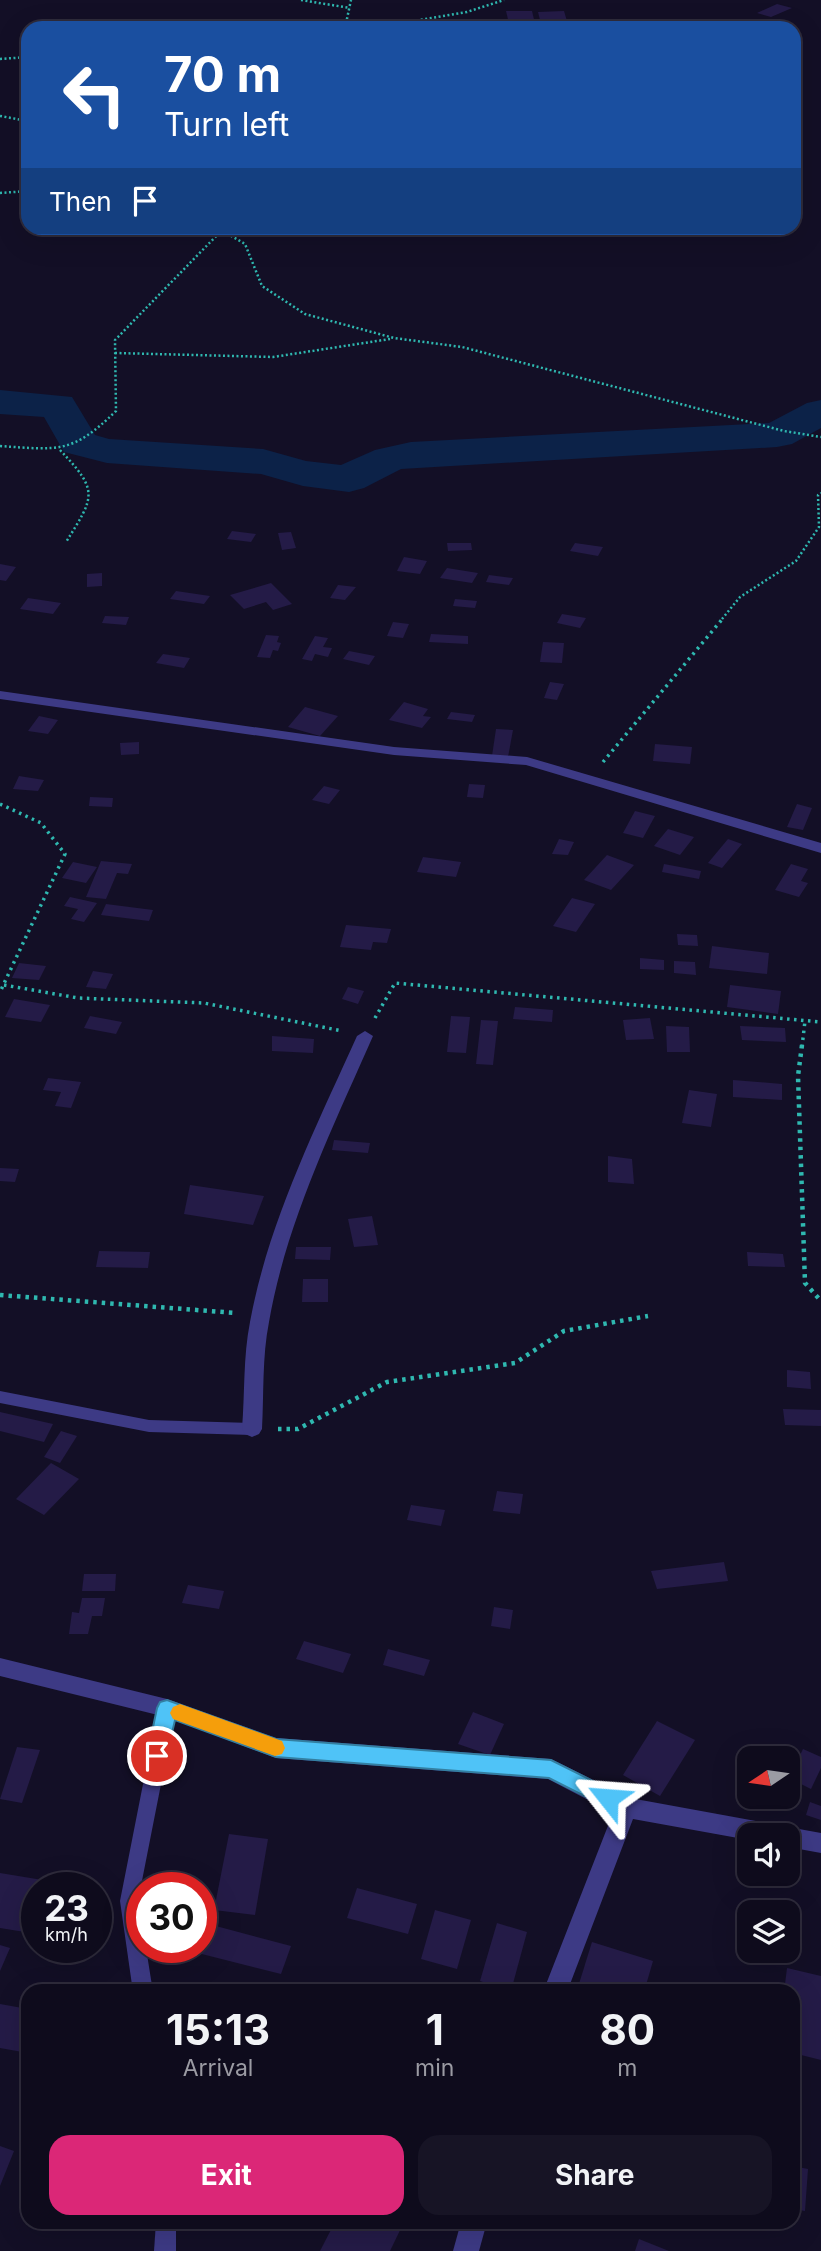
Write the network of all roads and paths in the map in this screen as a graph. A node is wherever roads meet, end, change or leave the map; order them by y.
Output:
1 (301, 0) edge
2 (351, 0) edge
3 (504, 0) edge
4 (350, 8) junction
5 (347, 21) edge
6 (414, 21) edge
7 (21, 58) edge
8 (0, 59) edge
9 (0, 116) edge
10 (21, 120) edge
11 (21, 192) edge
12 (0, 193) edge
13 (217, 235) edge
14 (232, 235) edge
15 (394, 338) junction
16 (115, 353) junction
17 (821, 437) edge
18 (0, 446) edge
19 (60, 450) junction
20 (821, 493) edge
21 (66, 542) dead end
22 (0, 695) edge
23 (597, 779) junction
24 (0, 804) edge
25 (821, 848) edge
26 (4, 985) junction
27 (0, 992) edge
28 (805, 1021) junction
29 (821, 1022) edge
30 (365, 1036) junction
31 (0, 1295) edge
32 (821, 1301) edge
33 (260, 1315) junction
34 (648, 1316) dead end
35 (0, 1397) edge
36 (252, 1429) junction
37 (0, 1667) edge
38 (167, 1708) junction
39 (626, 1808) junction
40 (737, 1828) edge
41 (800, 1839) edge
42 (821, 1843) edge
43 (143, 1984) edge
44 (558, 1984) edge
45 (166, 2229) edge
46 (472, 2229) edge
47 (165, 2251) edge
48 (466, 2251) edge

1 - 4 path
2 - 4 path
3 - 6 path
4 - 5 path
7 - 8 path
9 - 10 path
11 - 12 path
13 - 16 path
14 - 15 path
15 - 16 path
15 - 17 path
16 - 19 path
18 - 19 path
19 - 21 path
20 - 23 path
22 - 23 street
23 - 25 street
24 - 26 path
26 - 27 path
26 - 30 path
28 - 29 path
28 - 30 path
28 - 32 path
30 - 33 street
31 - 33 path
33 - 36 street
34 - 36 path
35 - 36 lane
37 - 38 street
38 - 39 street
38 - 43 lane
39 - 40 street
39 - 44 street
41 - 42 street
45 - 47 lane
46 - 48 street

